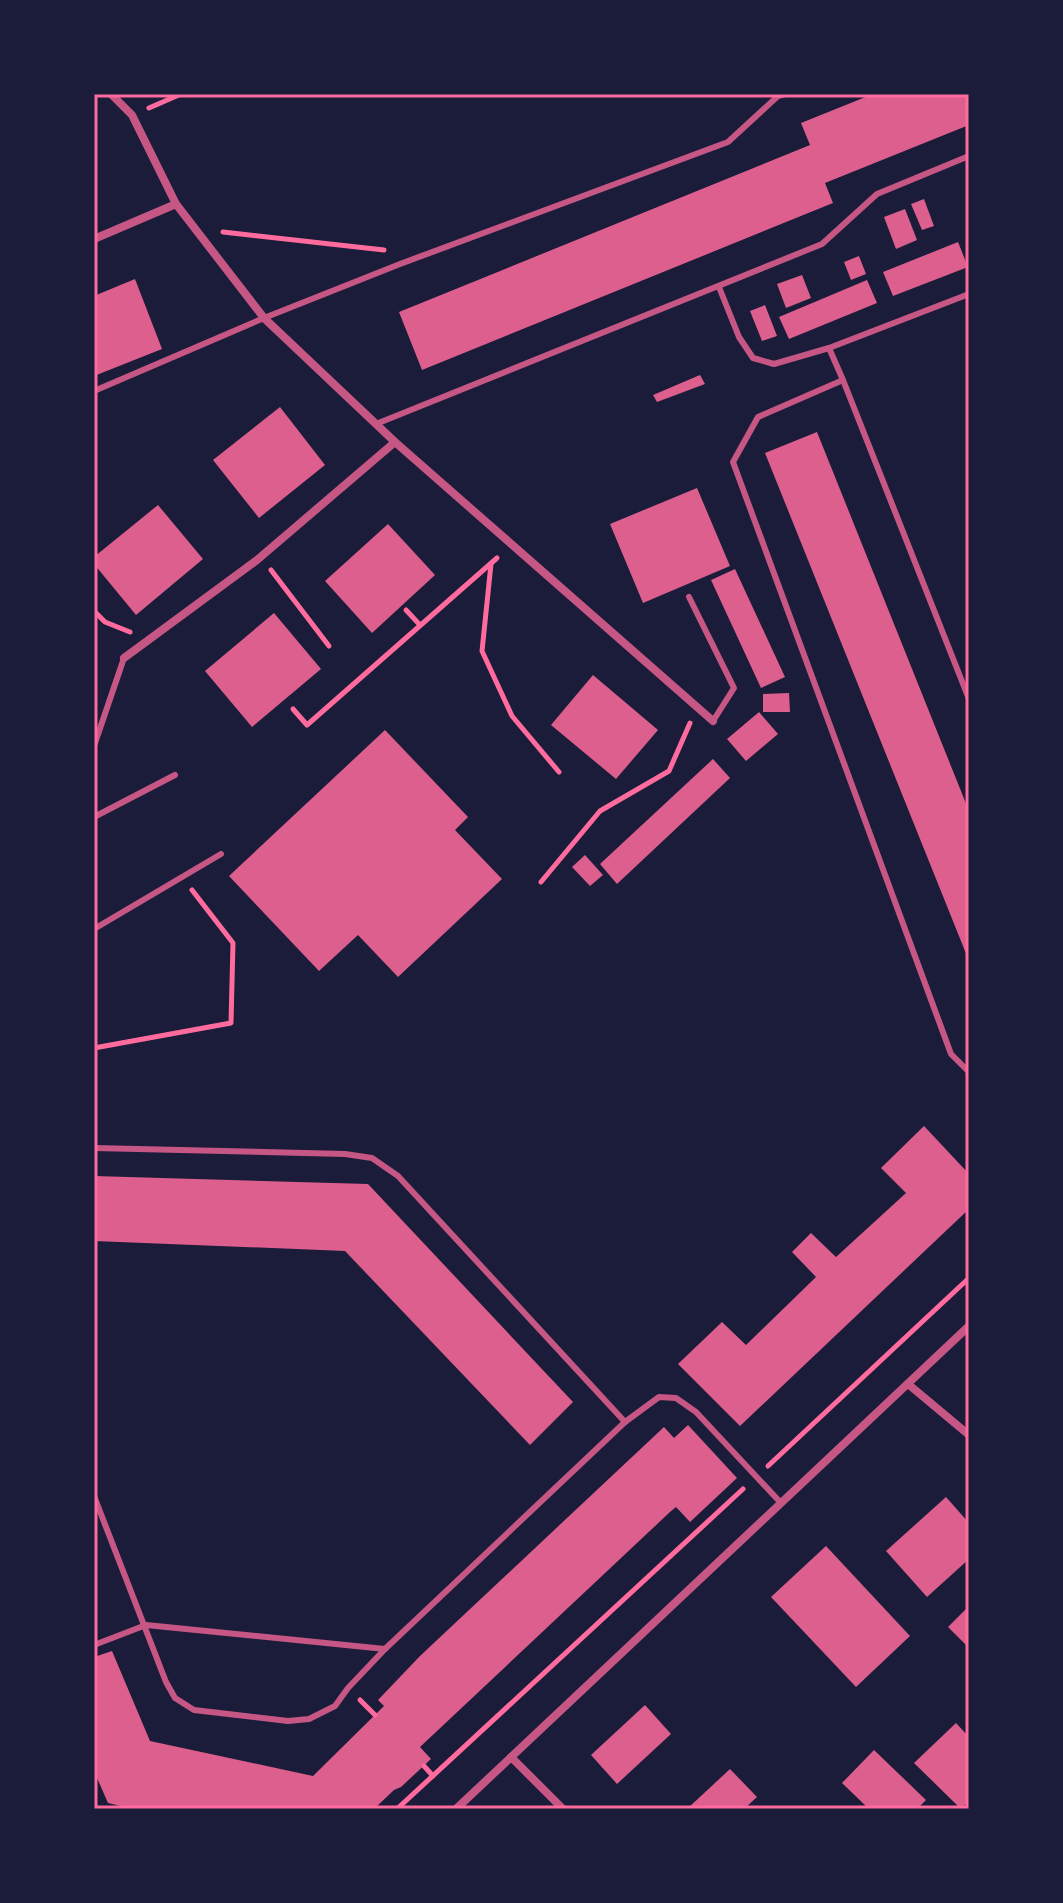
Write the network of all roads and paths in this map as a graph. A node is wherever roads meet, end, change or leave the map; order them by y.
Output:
1 (111, 94) edge
2 (181, 94) edge
3 (785, 94) edge
4 (132, 115) junction
5 (969, 156) edge
6 (176, 204) junction
7 (198, 229) junction
8 (94, 239) edge
9 (426, 255) junction
10 (719, 287) junction
11 (969, 294) edge
12 (264, 318) junction
13 (829, 348) junction
14 (843, 380) junction
15 (94, 391) edge
16 (376, 424) junction
17 (395, 442) junction
18 (512, 545) junction
19 (261, 556) junction
20 (491, 563) junction
21 (689, 597) dead end
22 (406, 610) dead end
23 (94, 611) edge
24 (420, 625) junction
25 (148, 640) junction
26 (329, 646) dead end
27 (124, 658) joint
28 (969, 699) edge
29 (697, 707) junction
30 (293, 709) dead end
31 (713, 721) joint
32 (94, 746) edge
33 (559, 772) dead end
34 (175, 775) dead end
35 (94, 817) edge
36 (221, 854) dead end
37 (182, 877) junction
38 (541, 882) dead end
39 (94, 929) edge
40 (94, 1048) edge
41 (969, 1072) edge
42 (94, 1148) edge
43 (969, 1278) edge
44 (969, 1326) edge
45 (908, 1384) junction
46 (625, 1422) junction
47 (969, 1435) edge
48 (757, 1477) junction
49 (94, 1496) edge
50 (781, 1503) junction
51 (146, 1625) junction
52 (94, 1645) edge
53 (385, 1649) junction
54 (511, 1757) junction
55 (424, 1766) dead end
56 (433, 1776) junction
57 (397, 1809) edge
58 (456, 1809) edge
59 (563, 1809) edge

1 - 4 street
2 - 4 path
3 - 9 lane
4 - 6 street
5 - 10 lane
6 - 7 street
6 - 8 street
7 - 9 path
7 - 12 street
9 - 12 lane
10 - 13 lane
10 - 16 lane
11 - 13 lane
12 - 15 lane
12 - 16 street
13 - 14 lane
14 - 28 lane
14 - 41 lane
16 - 17 street
17 - 18 street
17 - 19 street
18 - 20 path
18 - 29 street
19 - 25 street
19 - 26 path
20 - 24 path
20 - 33 path
21 - 31 lane
22 - 24 path
23 - 25 path
24 - 30 path
25 - 27 street
27 - 32 lane
29 - 31 street
29 - 38 path
34 - 35 lane
36 - 37 lane
37 - 39 lane
37 - 40 path
42 - 46 lane
43 - 48 path
44 - 45 street
45 - 47 street
45 - 50 street
46 - 48 lane
46 - 53 lane
48 - 50 lane
48 - 56 path
49 - 51 lane
50 - 54 street
51 - 52 lane
51 - 53 lane
51 - 53 lane
54 - 58 street
54 - 59 street
55 - 56 path
56 - 57 path

